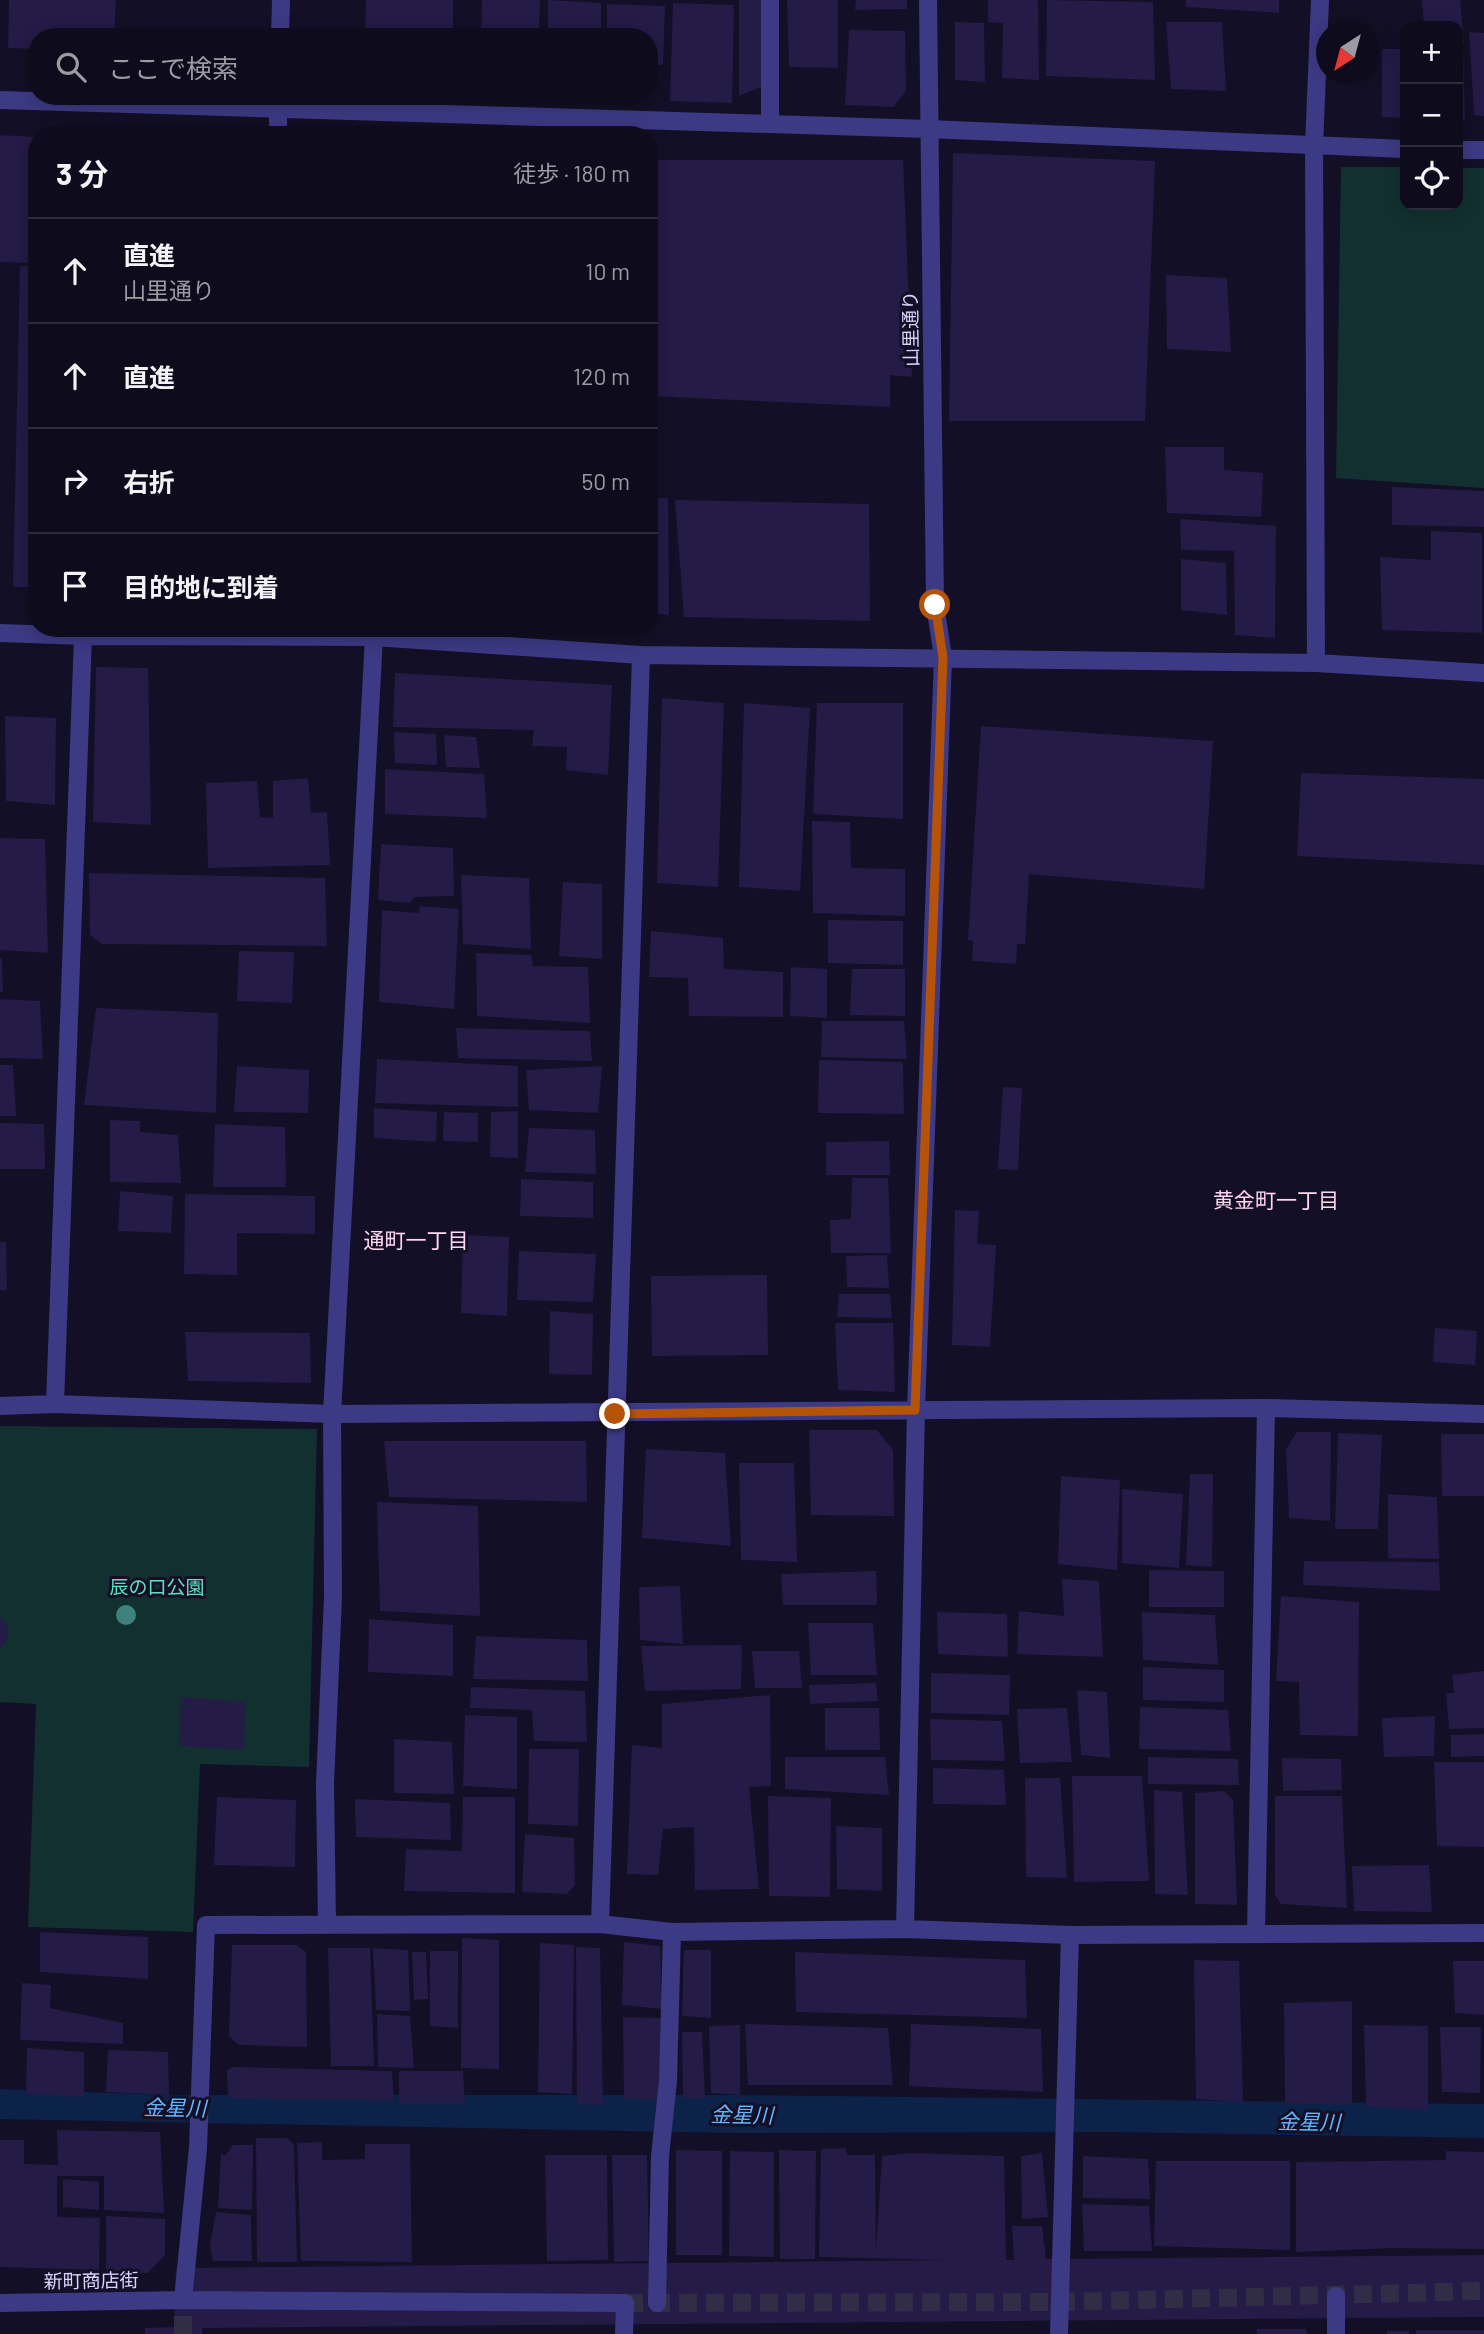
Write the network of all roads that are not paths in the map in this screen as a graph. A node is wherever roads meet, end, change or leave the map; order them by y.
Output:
1 (281, 0) edge
2 (771, 0) edge
3 (928, 0) edge
4 (1320, 0) edge
5 (280, 28) edge
6 (0, 100) edge
7 (28, 100) edge
8 (278, 105) edge
9 (345, 105) edge
10 (770, 124) junction
11 (278, 126) edge
12 (928, 129) junction
13 (1314, 146) junction
14 (1400, 149) edge
15 (1463, 150) edge
16 (1484, 150) edge
17 (0, 633) edge
18 (28, 634) edge
19 (83, 637) edge
20 (374, 637) joint
21 (641, 655) junction
22 (943, 657) junction
23 (1316, 663) junction
24 (1484, 673) edge
25 (55, 1404) junction
26 (0, 1406) edge
27 (1266, 1408) junction
28 (915, 1410) junction
29 (332, 1414) junction
30 (615, 1414) junction
31 (1484, 1414) edge
32 (327, 1923) junction
33 (600, 1924) junction
34 (905, 1929) junction
35 (672, 1932) junction
36 (1256, 1933) junction
37 (1484, 1933) edge
38 (1070, 1935) junction
39 (1336, 2296) dead end
40 (183, 2300) junction
41 (0, 2302) edge
42 (657, 2303) dead end
43 (624, 2334) edge
44 (1059, 2334) edge
45 (1336, 2334) edge

1 - 5 street
2 - 10 street
3 - 12 street, 山里通り
4 - 13 street
6 - 7 street
8 - 11 street
9 - 10 street
10 - 12 street
12 - 13 street
12 - 22 street, 山里通り
13 - 14 street
13 - 23 street
15 - 16 street
17 - 18 street
19 - 25 street
20 - 21 street
20 - 29 street
21 - 22 street
21 - 30 street
22 - 23 street
22 - 28 street, 山里通り
23 - 24 street
25 - 26 street
25 - 29 street
27 - 28 street
27 - 31 street
27 - 36 street
28 - 30 street
28 - 34 street, 山里通り
29 - 30 street
29 - 32 street
30 - 33 street
32 - 33 street
32 - 40 street
33 - 35 street
34 - 35 street
34 - 38 street
35 - 42 street
36 - 37 street
36 - 38 street
38 - 44 street
39 - 45 street
40 - 41 street, 新町商店街
40 - 43 street, 新町商店街

